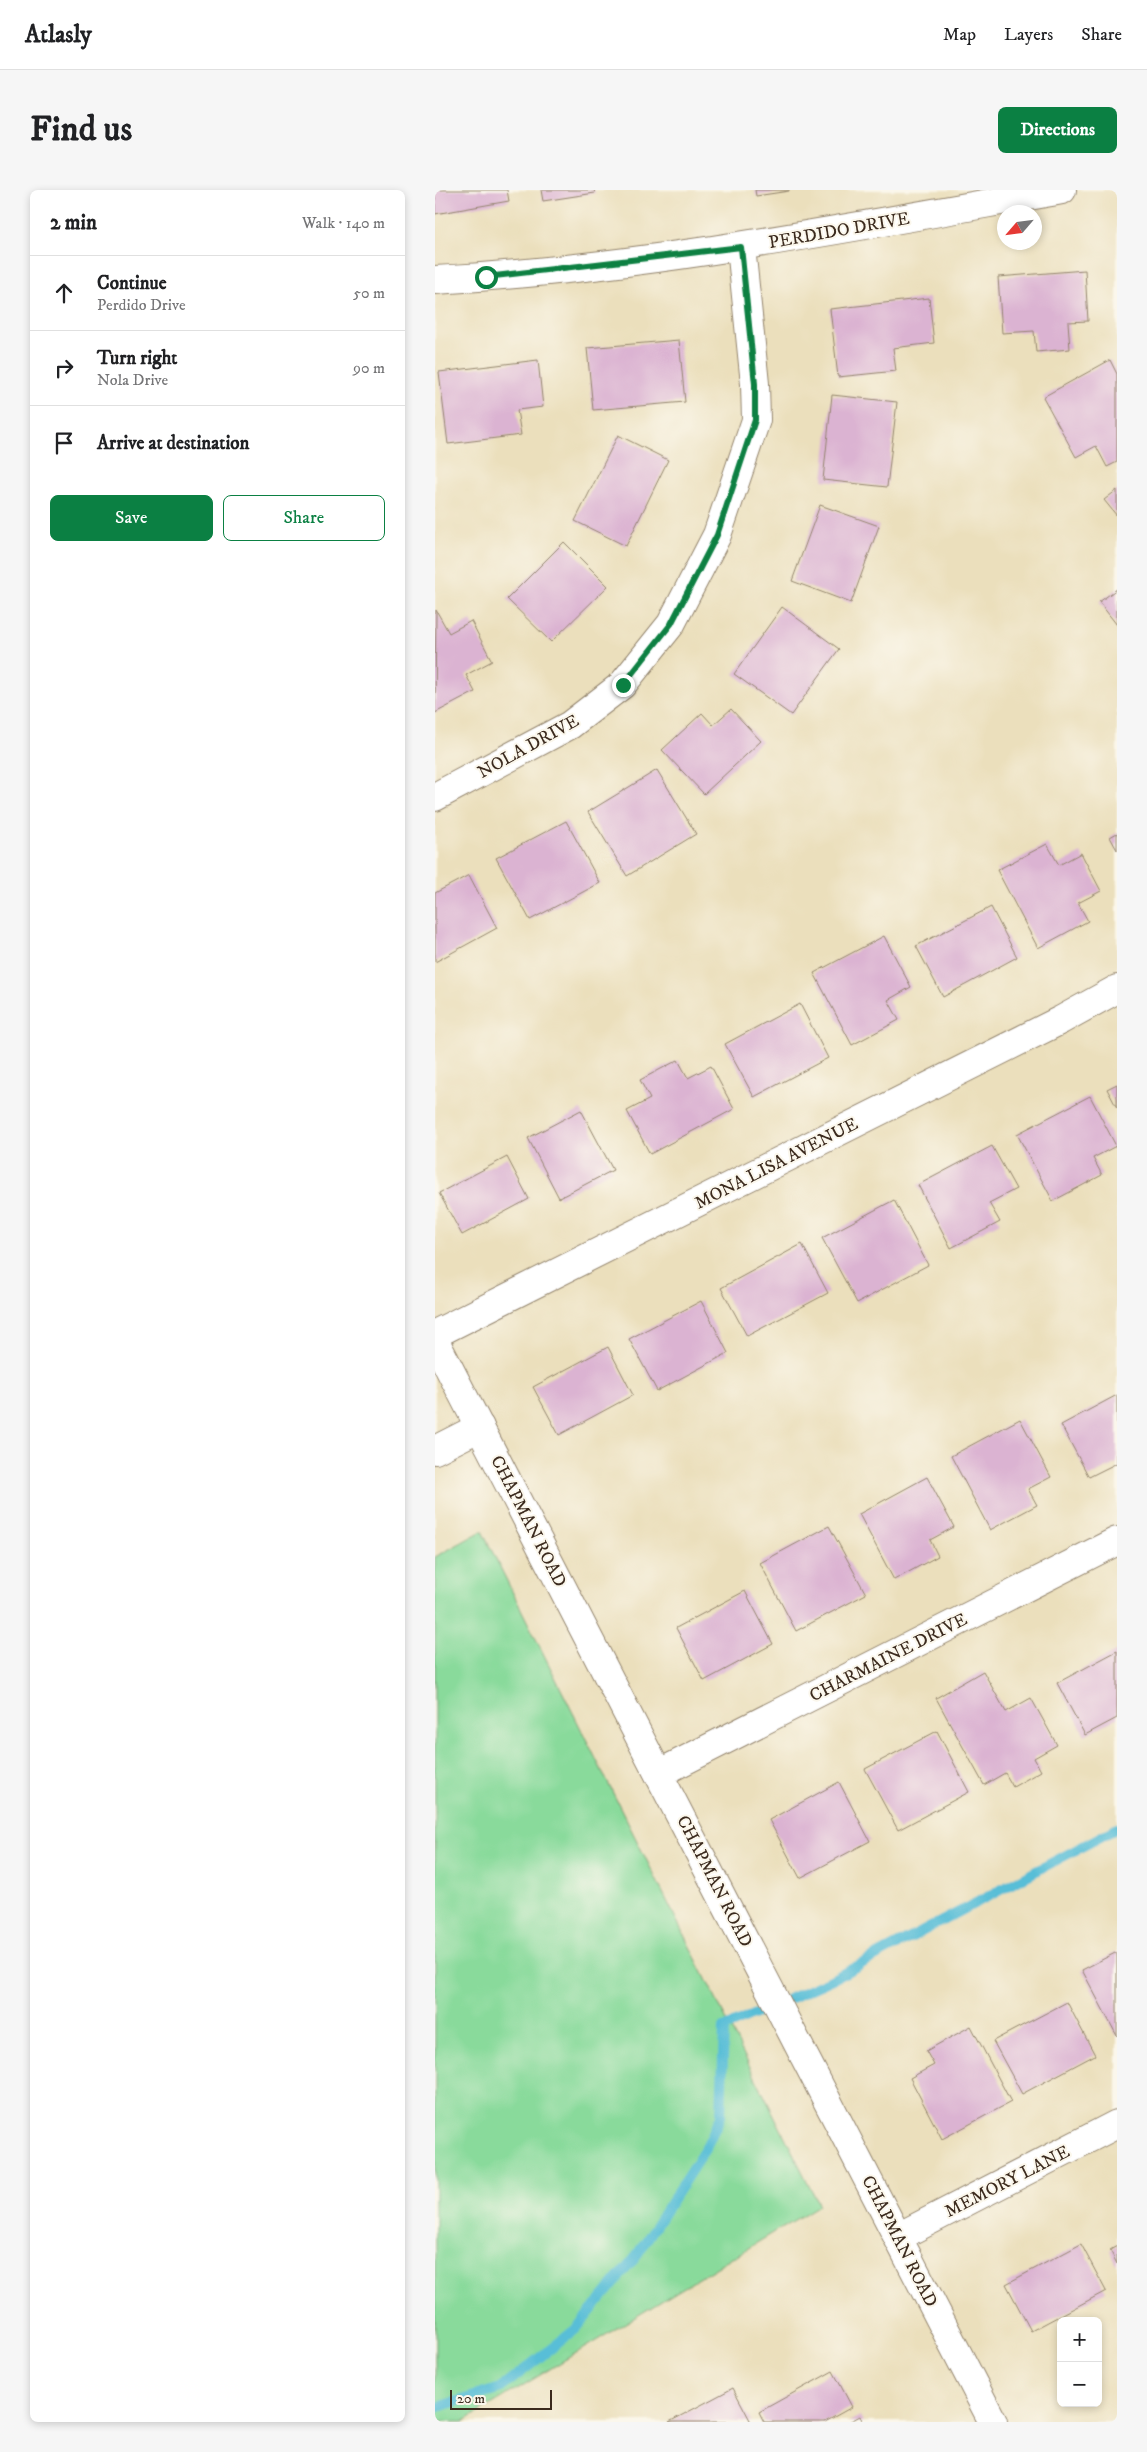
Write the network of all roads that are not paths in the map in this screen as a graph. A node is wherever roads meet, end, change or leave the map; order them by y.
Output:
1 (1062, 190) edge
2 (741, 247) junction
3 (435, 280) edge
4 (435, 797) edge
5 (1117, 990) edge
6 (435, 1334) edge
7 (435, 1341) edge
8 (480, 1428) junction
9 (435, 1450) edge
10 (1117, 1541) edge
11 (660, 1773) junction
12 (1117, 2124) edge
13 (898, 2237) junction
14 (993, 2422) edge

1 - 2 street, PERDIDO DRIVE
2 - 3 street, PERDIDO DRIVE
2 - 4 street, NOLA DRIVE
5 - 6 street, MONA LISA AVENUE
7 - 8 street, CHAPMAN ROAD
8 - 9 street
8 - 11 street, CHAPMAN ROAD
10 - 11 street, CHARMAINE DRIVE
11 - 13 street, CHAPMAN ROAD
12 - 13 street, MEMORY LANE
13 - 14 street, CHAPMAN ROAD

